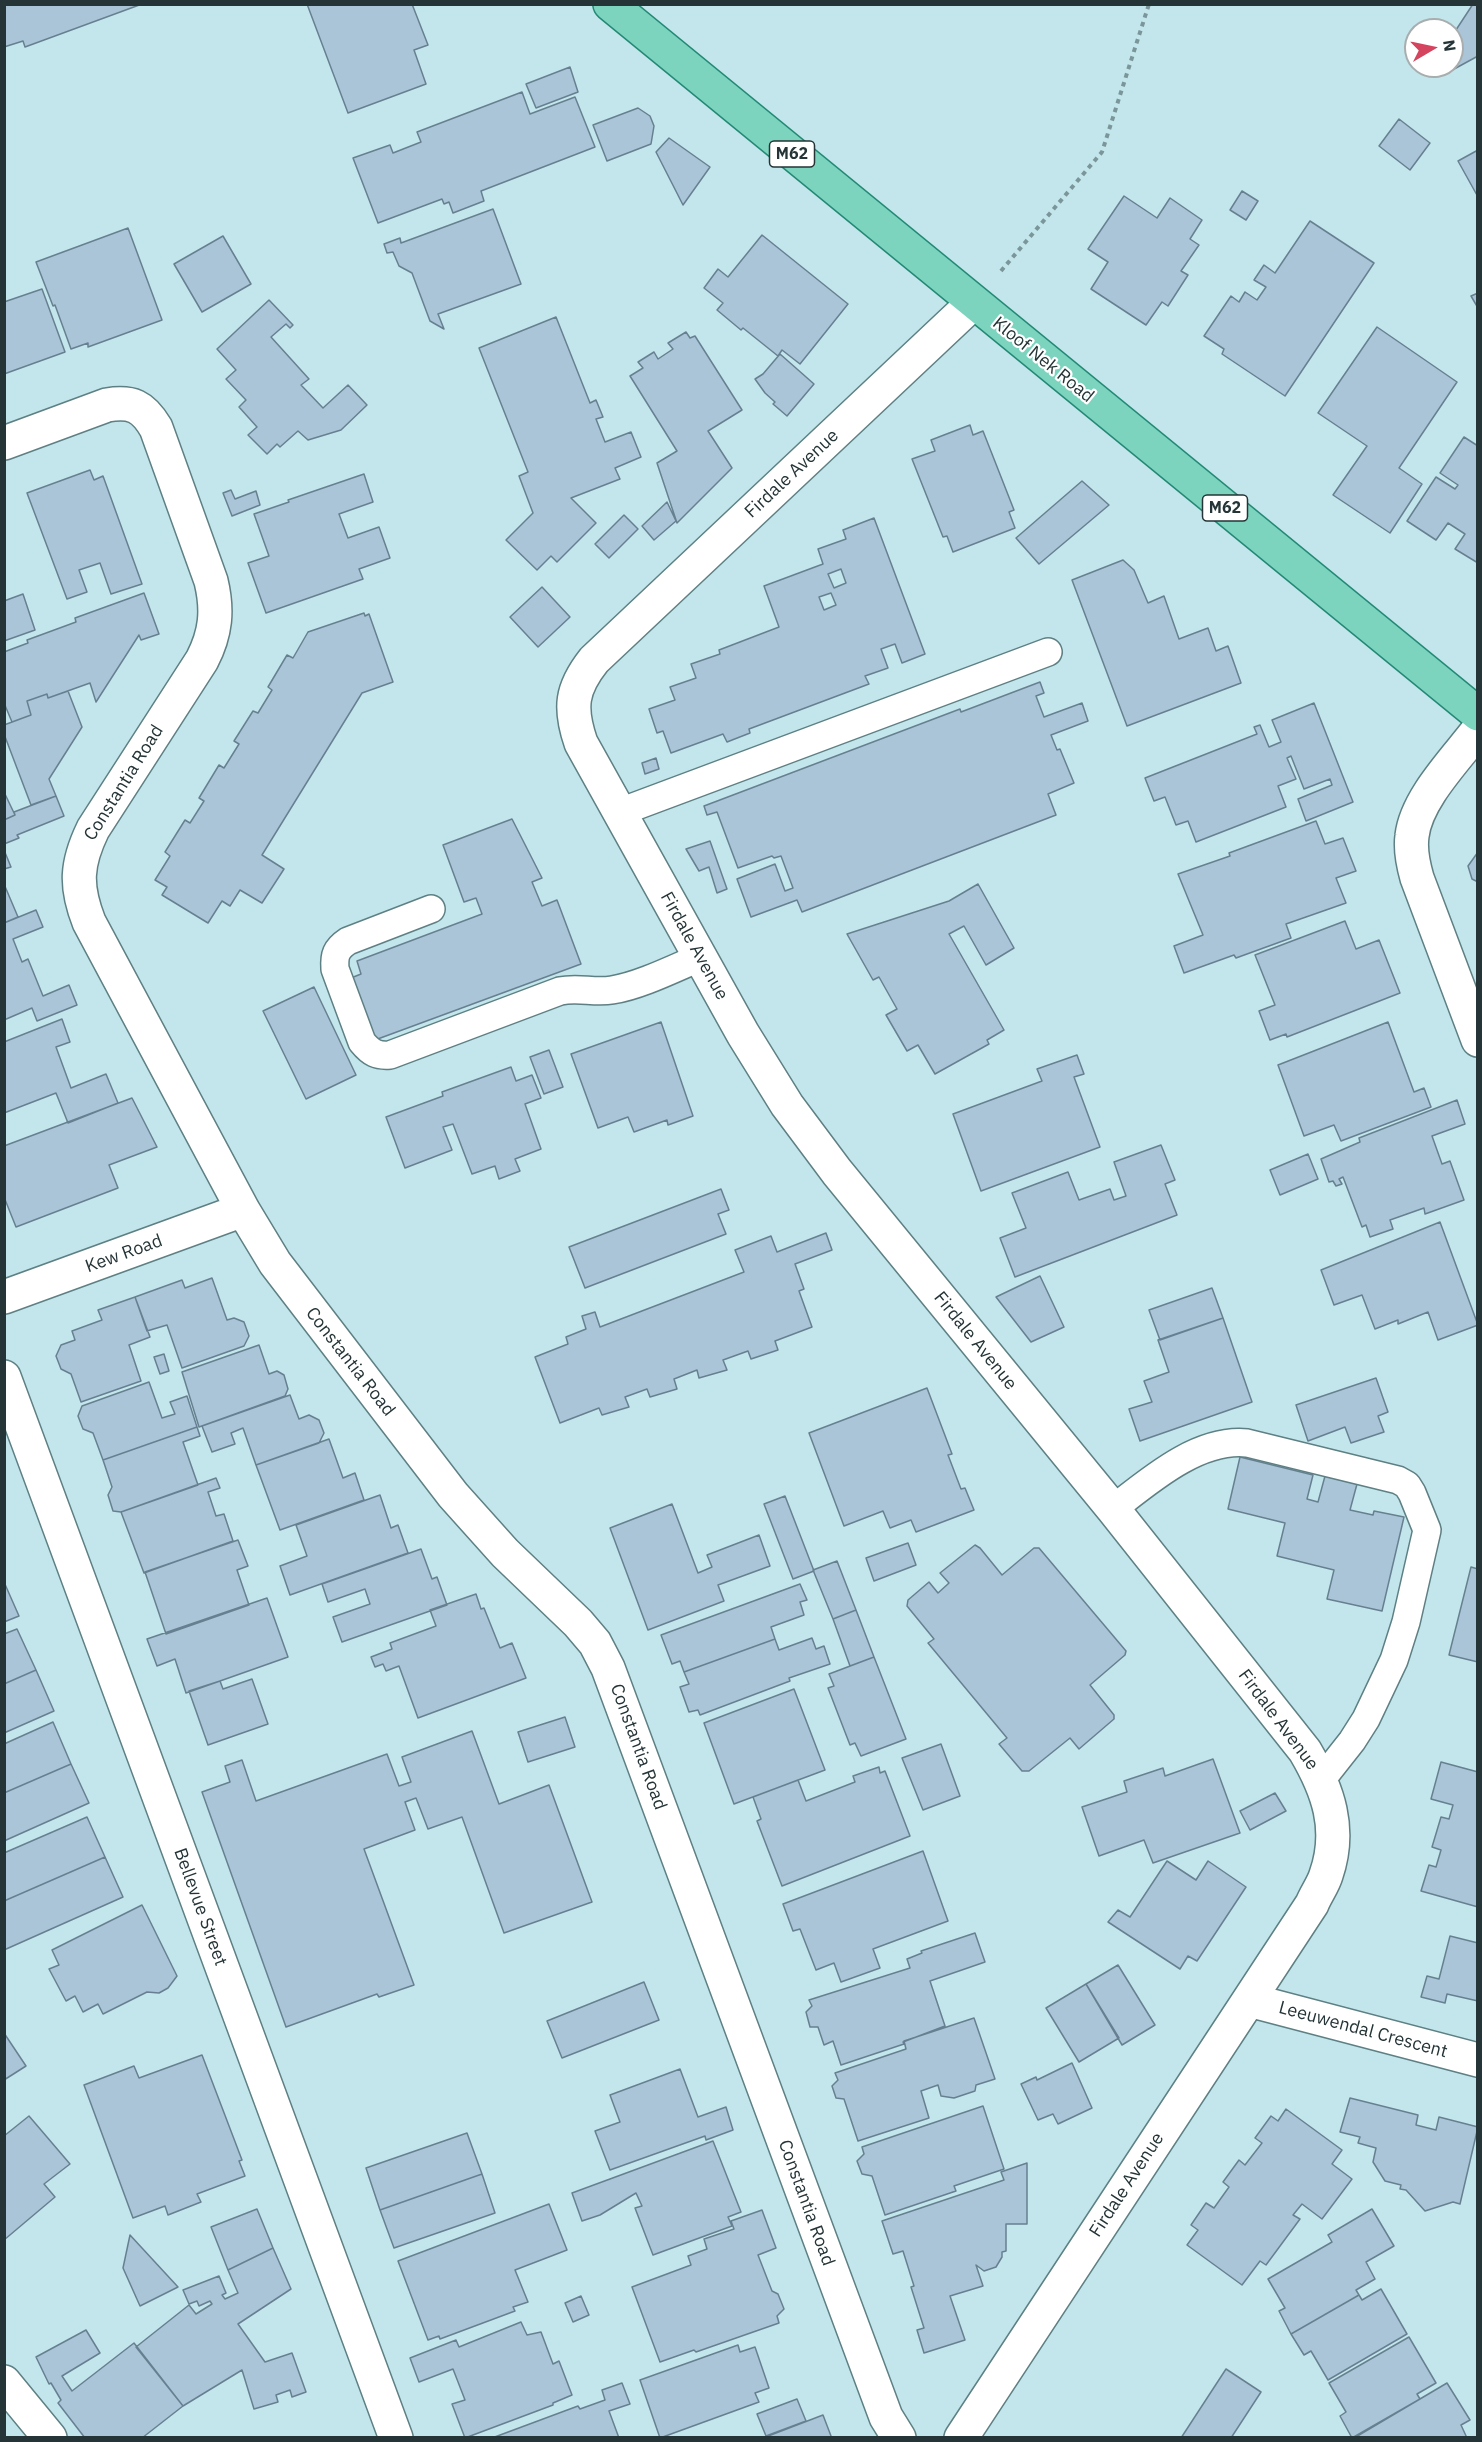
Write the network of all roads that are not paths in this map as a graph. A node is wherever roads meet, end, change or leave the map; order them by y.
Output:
1 (610, 4) edge
2 (973, 303) junction
3 (4, 443) edge
4 (1047, 652) dead end
5 (1478, 714) edge
6 (1478, 730) edge
7 (620, 812) junction
8 (431, 909) dead end
9 (701, 957) junction
10 (1478, 1040) edge
11 (243, 1210) junction
12 (4, 1297) edge
13 (4, 1377) edge
14 (1113, 1509) junction
15 (1322, 1779) junction
16 (1249, 2000) junction
17 (1478, 2060) edge
18 (4, 2382) edge
19 (50, 2438) edge
20 (396, 2438) edge
21 (899, 2438) edge
22 (961, 2438) edge

1 - 2 main road, Kloof Nek Road / M62
2 - 5 main road, Kloof Nek Road / M62
2 - 7 street, Firdale Avenue
3 - 11 street, Constantia Road
4 - 7 lane
6 - 10 street
7 - 9 street, Firdale Avenue
8 - 9 lane
9 - 14 street, Firdale Avenue
11 - 12 street, Kew Road
11 - 21 street, Constantia Road
13 - 20 street, Bellevue Street
14 - 15 street, Firdale Avenue
14 - 15 lane
15 - 16 street, Firdale Avenue
16 - 17 street, Leeuwendal Crescent
16 - 22 street, Firdale Avenue
18 - 19 street

